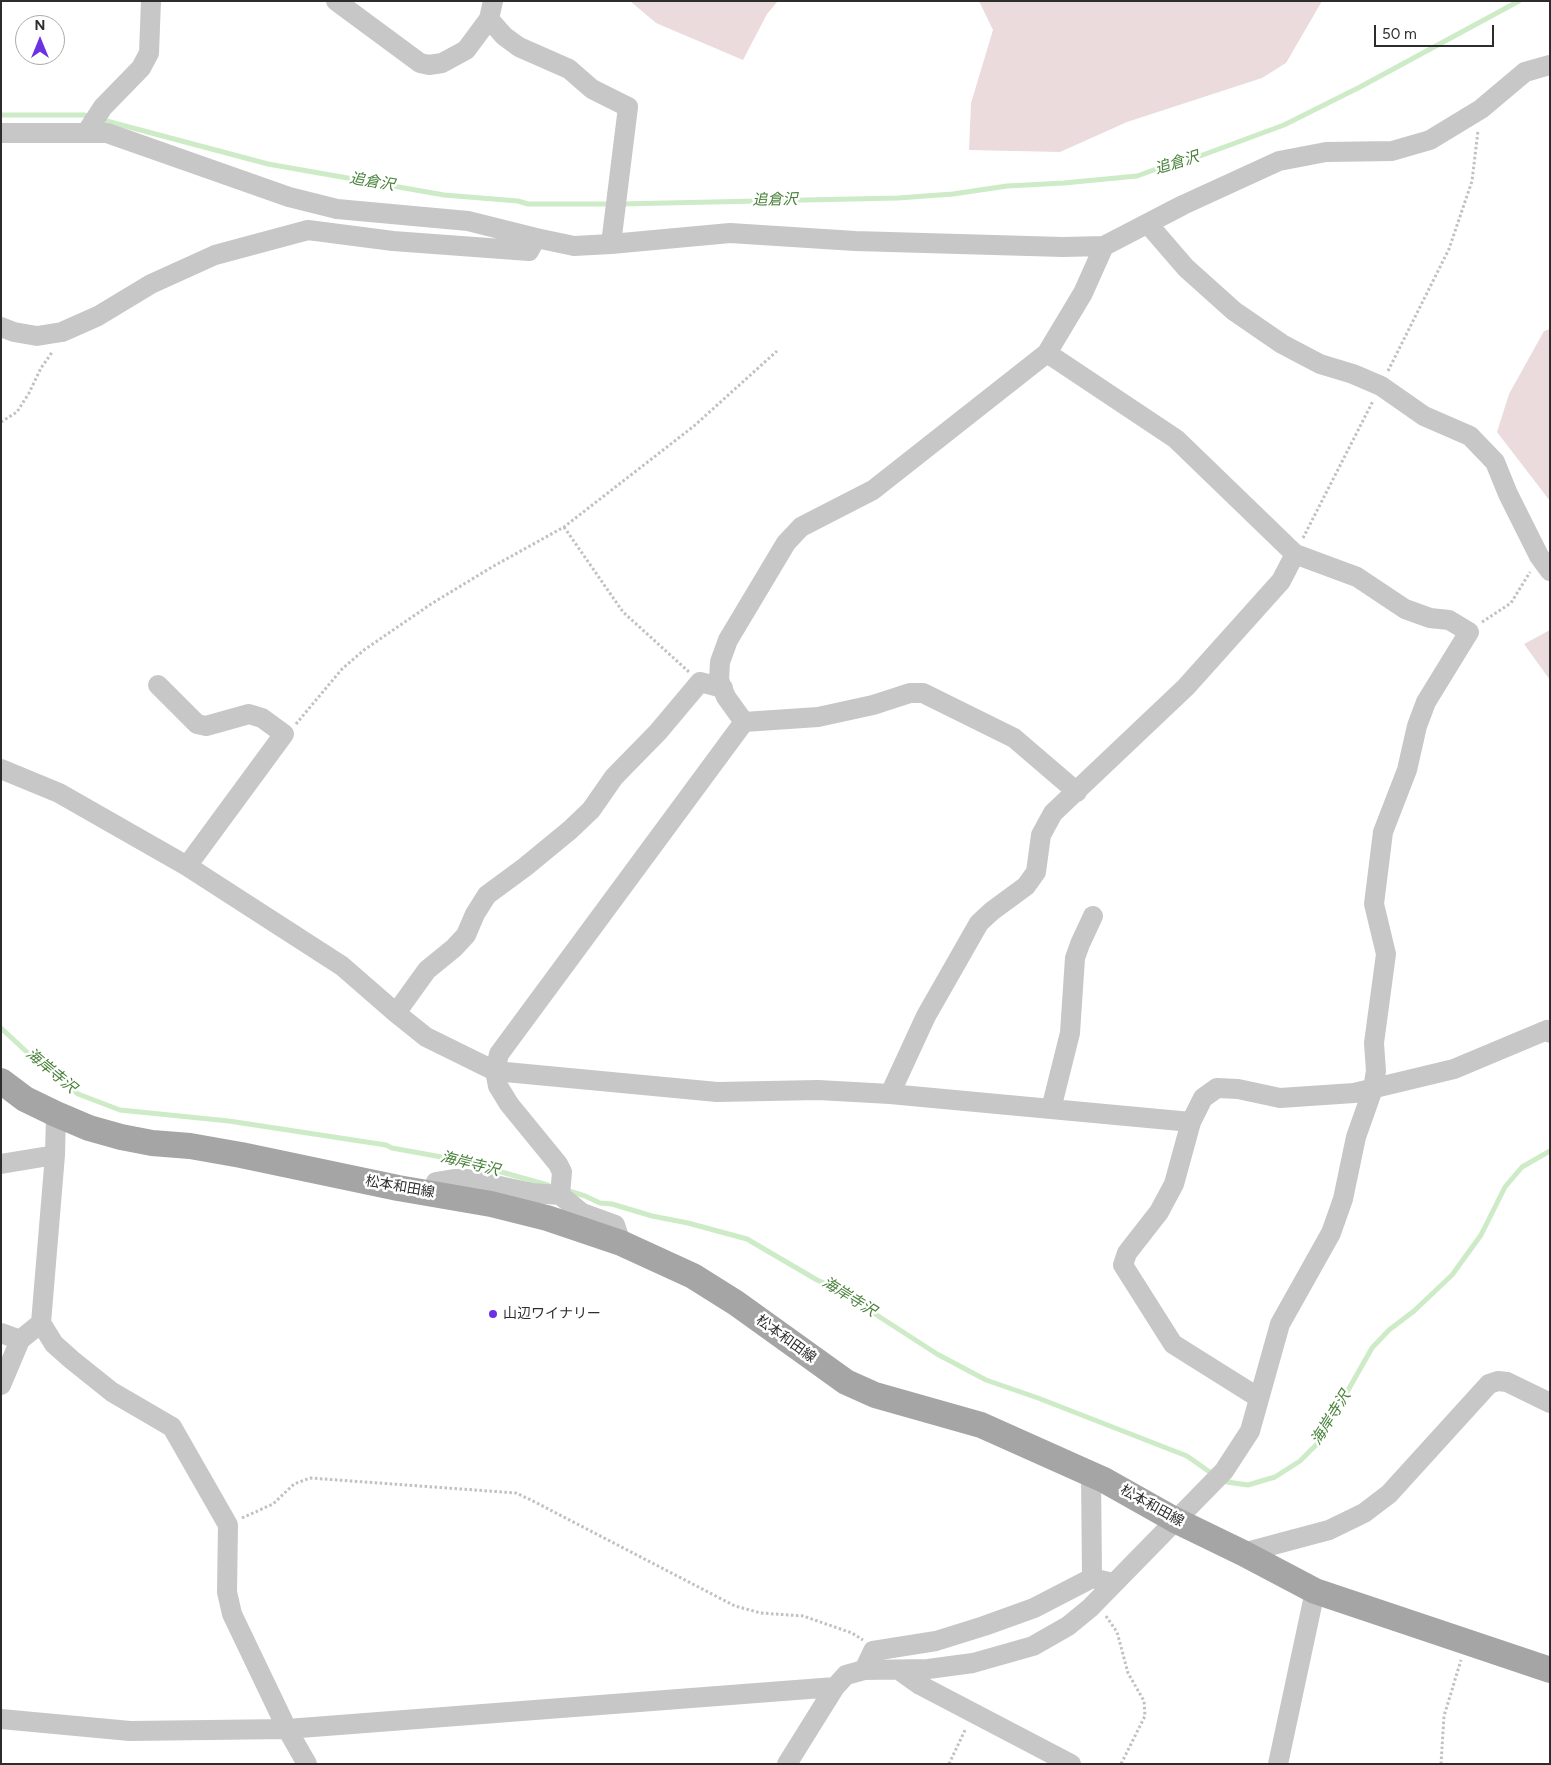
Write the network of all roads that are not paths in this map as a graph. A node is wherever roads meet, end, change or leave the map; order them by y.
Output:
1 (151, 1) edge
2 (336, 1) edge
3 (491, 10) edge
4 (1550, 65) edge
5 (1, 133) edge
6 (86, 133) junction
7 (1148, 224) junction
8 (536, 238) junction
9 (611, 244) junction
10 (1104, 246) junction
11 (1, 327) edge
12 (1047, 353) junction
13 (1295, 554) junction
14 (1545, 563) edge
15 (158, 685) dead end
16 (723, 688) junction
17 (744, 722) junction
18 (1, 769) edge
19 (1077, 792) junction
20 (187, 866) junction
21 (1093, 916) dead end
22 (396, 1014) junction
23 (1550, 1033) edge
24 (494, 1072) junction
25 (1, 1082) edge
26 (1373, 1089) junction
27 (890, 1094) junction
28 (1051, 1109) junction
29 (56, 1114) junction
30 (1191, 1122) junction
31 (55, 1155) junction
32 (1, 1164) edge
33 (431, 1193) junction
34 (560, 1195) junction
35 (622, 1243) junction
36 (41, 1323) junction
37 (1, 1333) edge
38 (20, 1340) junction
39 (1, 1385) edge
40 (1259, 1398) junction
41 (1550, 1403) edge
42 (1090, 1474) junction
43 (1175, 1520) junction
44 (1243, 1553) junction
45 (1092, 1578) junction
46 (1113, 1583) junction
47 (1315, 1591) junction
48 (864, 1670) junction
49 (899, 1670) junction
50 (1550, 1670) edge
51 (835, 1687) junction
52 (1, 1719) edge
53 (287, 1729) junction
54 (308, 1764) edge
55 (787, 1764) edge
56 (1071, 1764) edge
57 (1278, 1764) edge

1 - 6 street
2 - 3 street
3 - 9 street
4 - 7 street
5 - 6 street
6 - 8 street
7 - 10 street
7 - 14 street
8 - 9 street
8 - 11 street
9 - 10 street
10 - 12 street
12 - 13 street
12 - 16 street
13 - 19 street
13 - 26 street
15 - 20 street
16 - 17 street
16 - 22 street
17 - 19 street
17 - 24 street
18 - 20 street
19 - 27 street
20 - 22 street
21 - 28 street
22 - 24 street
23 - 26 street
24 - 27 street
24 - 34 street
25 - 29 main road, 松本和田線
26 - 30 street
26 - 40 street
27 - 28 street
28 - 30 street
29 - 31 street
29 - 33 main road, 松本和田線
30 - 40 street
31 - 32 street
31 - 36 street
33 - 34 street
33 - 35 main road, 松本和田線
34 - 35 street
35 - 42 main road, 松本和田線
36 - 38 street
36 - 53 street
37 - 38 street
38 - 39 street
40 - 43 street
41 - 44 street
42 - 43 main road, 松本和田線
42 - 45 street
43 - 44 main road, 松本和田線
43 - 46 street
44 - 47 main road, 松本和田線
45 - 46 street
45 - 48 street
46 - 49 street
47 - 50 main road, 松本和田線
47 - 57 street
48 - 49 street
48 - 51 street
49 - 56 street
51 - 53 street
51 - 55 street
52 - 53 street
53 - 54 street

